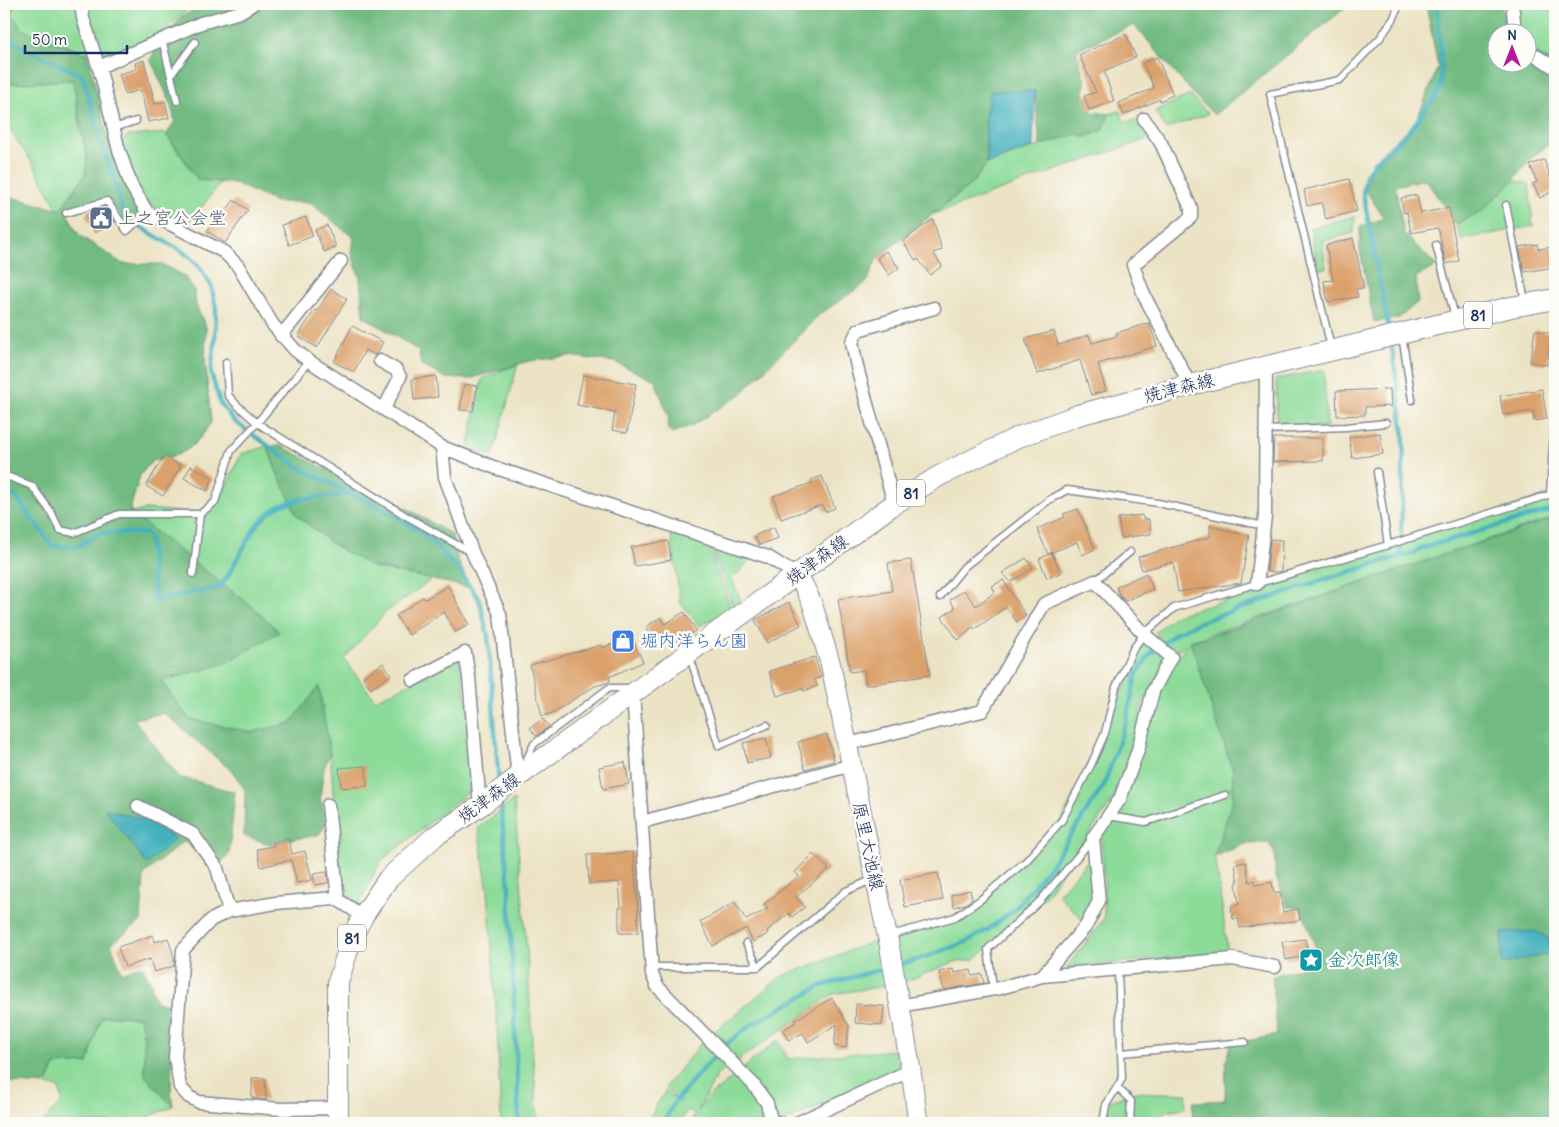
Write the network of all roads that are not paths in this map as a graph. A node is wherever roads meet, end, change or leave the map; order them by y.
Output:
1 (82, 4) edge
2 (86, 4) edge
3 (253, 4) edge
4 (1399, 4) edge
5 (1512, 7) edge
6 (83, 18) junction
7 (1514, 22) edge
8 (162, 39) junction
9 (195, 42) dead end
10 (1536, 56) edge
11 (98, 66) junction
12 (1555, 68) edge
13 (171, 75) junction
14 (177, 101) dead end
15 (1144, 119) dead end
16 (136, 122) dead end
17 (113, 128) junction
18 (1506, 204) dead end
19 (66, 213) dead end
20 (143, 216) junction
21 (1436, 245) dead end
22 (341, 261) dead end
23 (1555, 299) edge
24 (1525, 305) junction
25 (934, 308) dead end
26 (1456, 321) junction
27 (1402, 334) junction
28 (281, 336) junction
29 (1332, 351) junction
30 (309, 361) junction
31 (380, 361) dead end
32 (226, 362) dead end
33 (1266, 367) junction
34 (1190, 385) junction
35 (1412, 400) dead end
36 (384, 409) junction
37 (1555, 412) edge
38 (255, 424) junction
39 (1386, 424) dead end
40 (1266, 430) junction
41 (442, 447) junction
42 (1377, 472) dead end
43 (4, 475) edge
44 (1553, 494) edge
45 (894, 504) junction
46 (200, 514) junction
47 (1264, 526) junction
48 (1388, 545) junction
49 (1130, 552) dead end
50 (473, 554) junction
51 (193, 574) dead end
52 (797, 575) junction
53 (1094, 581) junction
54 (1257, 584) junction
55 (940, 597) dead end
56 (1144, 634) junction
57 (689, 653) junction
58 (413, 680) dead end
59 (637, 690) junction
60 (767, 725) dead end
61 (848, 744) junction
62 (852, 765) junction
63 (516, 778) junction
64 (1225, 795) dead end
65 (328, 805) dead end
66 (138, 806) dead end
67 (480, 806) junction
68 (1108, 816) junction
69 (642, 822) junction
70 (1093, 838) junction
71 (875, 879) junction
72 (338, 900) junction
73 (229, 911) junction
74 (363, 916) junction
75 (888, 940) junction
76 (746, 943) dead end
77 (651, 967) junction
78 (758, 967) junction
79 (1275, 967) dead end
80 (1118, 969) junction
81 (1042, 976) junction
82 (993, 989) junction
83 (899, 1006) junction
84 (1245, 1042) dead end
85 (1122, 1053) junction
86 (911, 1070) junction
87 (1117, 1087) junction
88 (338, 1116) edge
89 (778, 1123) edge
90 (796, 1123) edge
91 (918, 1123) edge
92 (1103, 1123) edge
93 (1130, 1123) edge

1 - 6 street
2 - 6 street
3 - 8 street
4 - 29 lane
5 - 7 street
6 - 11 street
8 - 11 street
8 - 13 lane
9 - 13 lane
10 - 12 street
11 - 17 street
13 - 14 lane
15 - 34 street
16 - 17 lane
17 - 20 street
18 - 24 lane
19 - 20 lane
20 - 28 street
21 - 26 lane
22 - 28 street
23 - 24 main road, 焼津森線 / 81
24 - 26 main road, 焼津森線 / 81
25 - 45 street
26 - 27 main road, 焼津森線 / 81
27 - 29 main road, 焼津森線 / 81
27 - 35 lane
28 - 30 street
29 - 33 main road, 焼津森線 / 81
30 - 36 street
30 - 38 lane
31 - 36 street
32 - 38 lane
33 - 34 main road, 焼津森線 / 81
33 - 40 street
34 - 45 main road, 焼津森線 / 81
36 - 41 street
37 - 44 lane
38 - 46 lane
38 - 50 lane
39 - 40 lane
40 - 47 street
41 - 50 street
41 - 52 street
42 - 48 lane
43 - 46 lane
44 - 48 lane
45 - 52 main road, 焼津森線 / 81
46 - 51 lane
47 - 54 street
47 - 55 lane
48 - 54 lane
49 - 53 lane
50 - 63 street
52 - 57 main road, 焼津森線 / 81
52 - 61 main road, 原里大池線
53 - 56 street
53 - 61 street
54 - 56 lane
56 - 68 street
56 - 75 lane
57 - 59 main road, 焼津森線 / 81
57 - 60 lane
58 - 67 street
59 - 63 main road, 焼津森線 / 81
59 - 69 street
61 - 62 main road, 原里大池線
62 - 69 street
62 - 71 main road, 原里大池線
63 - 67 main road, 焼津森線 / 81
64 - 68 lane
65 - 72 street
66 - 73 street
67 - 74 main road, 焼津森線 / 81
68 - 70 street
69 - 77 street
70 - 81 street
70 - 82 lane
71 - 75 main road, 原里大池線
71 - 78 lane
72 - 73 street
72 - 74 street
73 - 88 street
74 - 88 main road, 焼津森線 / 81
75 - 83 main road, 原里大池線
76 - 78 lane
77 - 78 lane
77 - 89 street
79 - 80 street
80 - 81 street
80 - 85 lane
81 - 82 street
82 - 83 street
83 - 86 main road, 原里大池線
84 - 85 lane
85 - 87 lane
86 - 90 street
86 - 91 main road, 原里大池線
87 - 92 lane
87 - 93 lane

